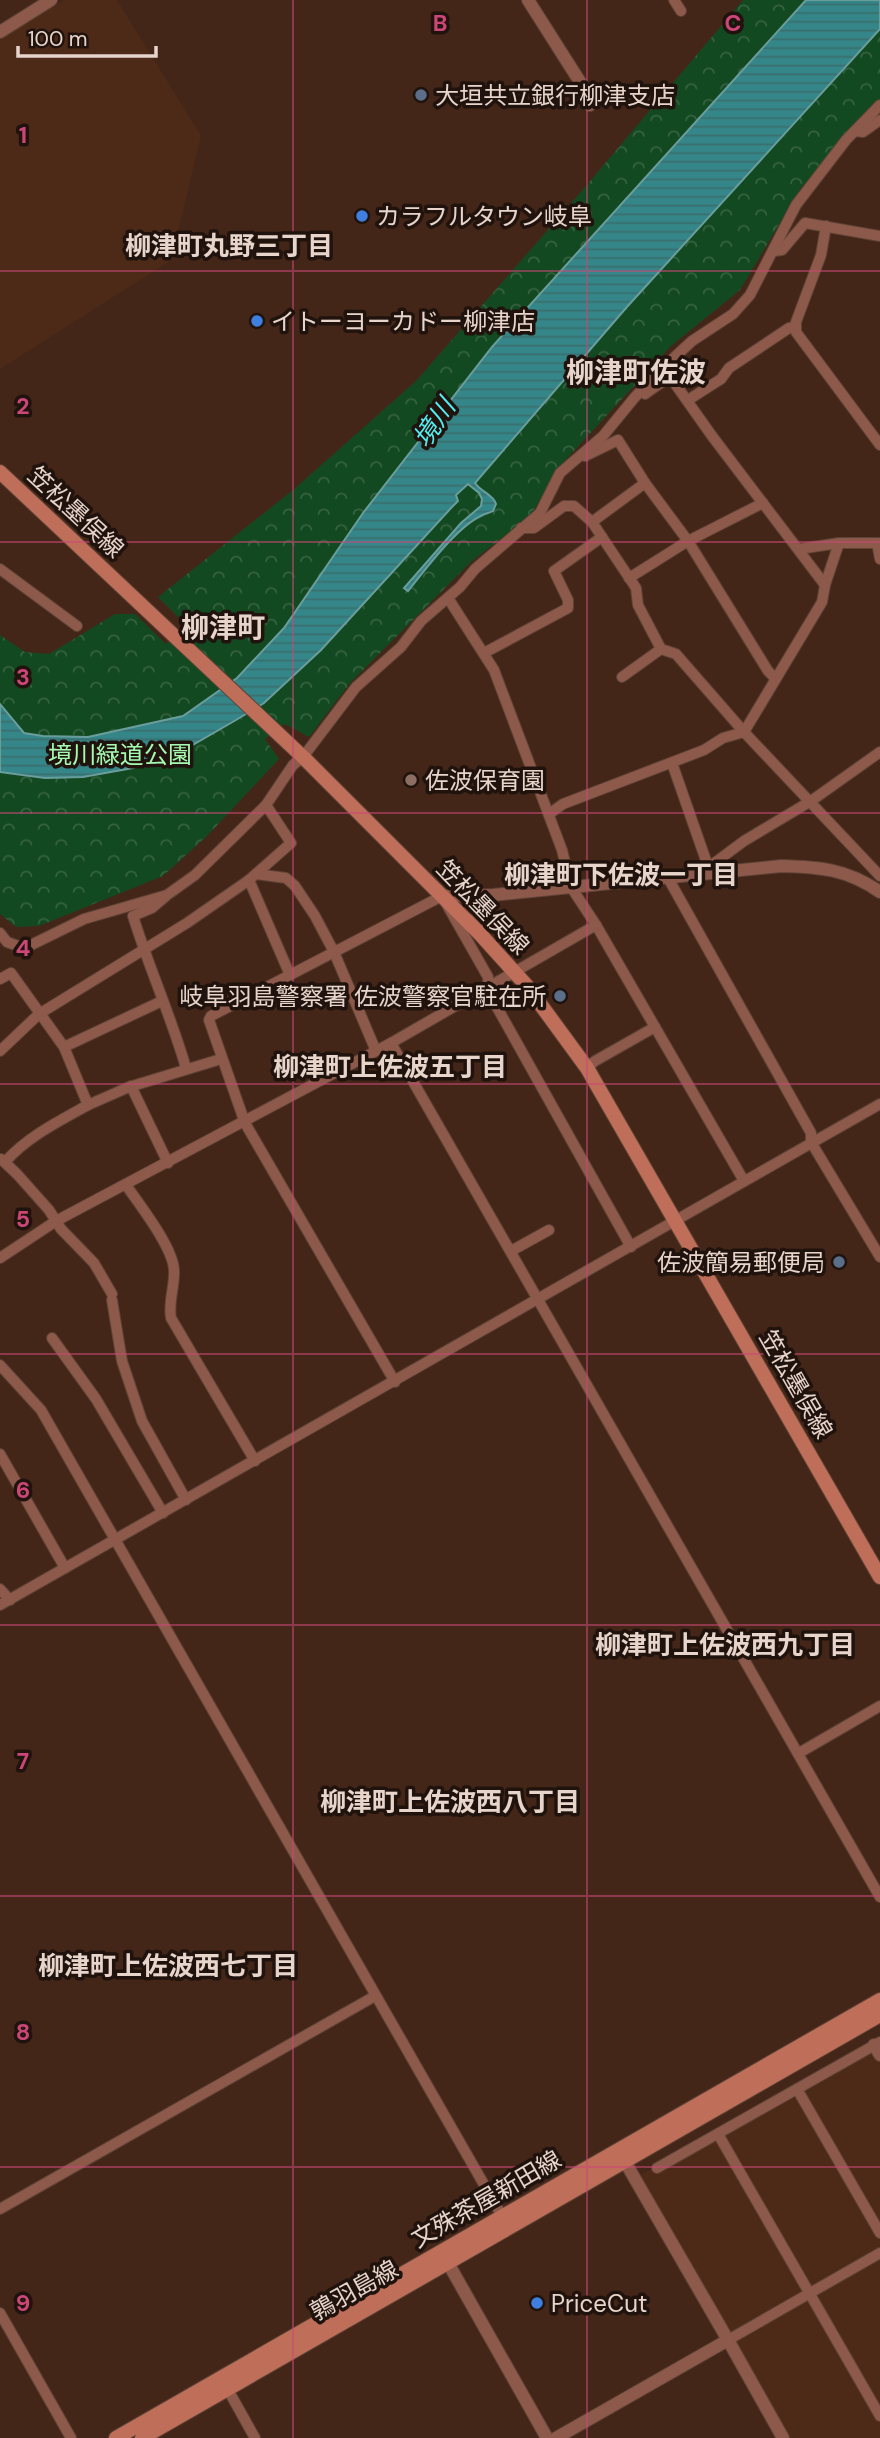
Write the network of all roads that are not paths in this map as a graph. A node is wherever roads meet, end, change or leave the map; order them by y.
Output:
1 (51, 0) edge
2 (528, 0) edge
3 (674, 0) edge
4 (681, 11) dead end
5 (0, 32) edge
6 (590, 105) dead end
7 (880, 105) edge
8 (880, 120) edge
9 (855, 131) junction
10 (826, 226) junction
11 (880, 236) edge
12 (774, 251) junction
13 (796, 326) junction
14 (635, 397) junction
15 (688, 400) junction
16 (880, 445) edge
17 (580, 454) junction
18 (0, 472) edge
19 (645, 483) junction
20 (764, 503) junction
21 (592, 522) junction
22 (521, 528) junction
23 (602, 537) junction
24 (688, 541) junction
25 (839, 543) junction
26 (878, 543) edge
27 (799, 549) junction
28 (880, 559) edge
29 (0, 569) edge
30 (629, 578) junction
31 (825, 585) junction
32 (448, 598) junction
33 (77, 626) dead end
34 (661, 649) junction
35 (484, 653) junction
36 (622, 677) dead end
37 (775, 678) junction
38 (744, 732) junction
39 (880, 752) edge
40 (303, 757) junction
41 (672, 762) junction
42 (811, 801) junction
43 (265, 805) junction
44 (549, 814) junction
45 (710, 870) junction
46 (880, 876) edge
47 (253, 877) junction
48 (668, 878) junction
49 (571, 887) junction
50 (880, 892) edge
51 (167, 895) junction
52 (493, 895) junction
53 (442, 896) junction
54 (596, 925) junction
55 (0, 933) edge
56 (480, 934) junction
57 (144, 950) junction
58 (334, 952) junction
59 (514, 972) junction
60 (290, 975) junction
61 (0, 979) edge
62 (488, 986) junction
63 (162, 1001) junction
64 (39, 1014) junction
65 (655, 1027) junction
66 (391, 1043) junction
67 (64, 1047) junction
68 (0, 1051) edge
69 (376, 1051) junction
70 (221, 1059) junction
71 (186, 1068) junction
72 (587, 1069) junction
73 (131, 1086) junction
74 (880, 1104) edge
75 (88, 1105) junction
76 (245, 1123) junction
77 (811, 1142) junction
78 (2, 1160) edge
79 (168, 1163) junction
80 (744, 1181) junction
81 (126, 1185) junction
82 (676, 1220) junction
83 (56, 1221) junction
84 (548, 1230) dead end
85 (631, 1247) junction
86 (511, 1251) junction
87 (0, 1257) edge
88 (880, 1257) edge
89 (538, 1300) junction
90 (52, 1338) dead end
91 (0, 1365) edge
92 (395, 1382) junction
93 (0, 1454) edge
94 (255, 1461) junction
95 (186, 1500) junction
96 (163, 1513) junction
97 (116, 1539) junction
98 (65, 1568) junction
99 (880, 1577) edge
100 (0, 1590) edge
101 (5, 1602) edge
102 (880, 1706) edge
103 (799, 1753) junction
104 (880, 1896) edge
105 (375, 1996) junction
106 (880, 2000) edge
107 (880, 2015) edge
108 (878, 2047) edge
109 (797, 2089) junction
110 (718, 2134) junction
111 (622, 2155) junction
112 (657, 2168) dead end
113 (0, 2209) edge
114 (502, 2216) junction
115 (880, 2233) edge
116 (880, 2253) edge
117 (448, 2263) junction
118 (810, 2293) junction
119 (0, 2313) edge
120 (728, 2340) junction
121 (227, 2388) junction
122 (880, 2416) edge
123 (71, 2438) edge
124 (116, 2438) edge
125 (142, 2438) edge
126 (256, 2438) edge
127 (547, 2438) edge
128 (556, 2438) edge
129 (783, 2438) edge

1 - 5 street
2 - 6 street
3 - 4 street
7 - 9 street
8 - 9 street
9 - 12 street
10 - 11 street
10 - 12 street
10 - 13 street
12 - 14 street
13 - 15 street
13 - 16 street
14 - 15 street
14 - 17 street
15 - 20 street
17 - 19 street
17 - 22 street
18 - 40 main road, 笠松墨俣線
19 - 21 street
19 - 24 street
20 - 24 street
20 - 27 street
21 - 22 street
21 - 23 street
22 - 32 street
23 - 30 street
23 - 35 street
24 - 30 street
24 - 37 street
25 - 26 street
25 - 27 street
25 - 31 street
26 - 28 street
27 - 31 street
29 - 33 street
30 - 34 street
31 - 37 street
32 - 35 street
32 - 40 street
34 - 36 street
34 - 38 street
35 - 44 street
37 - 38 street
38 - 41 street
38 - 42 street
39 - 42 street
40 - 43 street
40 - 53 main road, 笠松墨俣線
41 - 44 street
41 - 45 street
42 - 45 street
42 - 46 street
43 - 47 street
43 - 51 street
44 - 49 street
45 - 48 street
45 - 50 street
47 - 57 street
47 - 58 street
47 - 60 street
48 - 49 street
48 - 77 street
49 - 52 street
49 - 54 street
51 - 55 street
51 - 57 street
52 - 53 street
52 - 56 street
53 - 56 main road, 笠松墨俣線
53 - 58 street
53 - 62 street
54 - 59 street
54 - 65 street
56 - 59 main road, 笠松墨俣線
57 - 63 street
57 - 64 street
58 - 60 street
58 - 69 street
59 - 62 street
59 - 72 main road, 笠松墨俣線
60 - 70 street
61 - 64 street
62 - 66 street
62 - 85 street
63 - 67 street
63 - 71 street
64 - 67 street
64 - 68 street
65 - 72 street
65 - 80 street
66 - 69 street
66 - 86 street
67 - 75 street
69 - 76 street
70 - 71 street
70 - 76 street
71 - 73 street
72 - 82 main road, 笠松墨俣線
73 - 75 street
73 - 79 street
74 - 77 street
75 - 78 street
76 - 79 street
76 - 92 street
77 - 80 street
77 - 88 street
78 - 83 street
79 - 81 street
80 - 82 street
81 - 83 street
81 - 94 street
82 - 85 street
82 - 99 main road, 笠松墨俣線
83 - 87 street
83 - 95 street
84 - 86 street
85 - 89 street
86 - 89 street
89 - 92 street
89 - 103 street
90 - 96 street
91 - 97 street
92 - 94 street
93 - 98 street
94 - 95 street
95 - 96 street
96 - 97 street
97 - 98 street
97 - 105 street
98 - 101 street
100 - 101 street
102 - 103 street
103 - 104 street
105 - 113 street
105 - 114 street
106 - 111 main road, 文殊茶屋新田線
107 - 111 main road, 鶉羽島線
108 - 109 street
109 - 110 street
109 - 115 street
110 - 112 street
110 - 118 street
111 - 114 main road, 文殊茶屋新田線
111 - 117 main road, 鶉羽島線
111 - 120 street
114 - 124 main road, 文殊茶屋新田線
116 - 118 street
117 - 121 main road, 鶉羽島線
117 - 127 street
118 - 120 street
118 - 122 street
119 - 123 street
120 - 128 street
120 - 129 street
121 - 125 main road, 鶉羽島線
121 - 126 street

